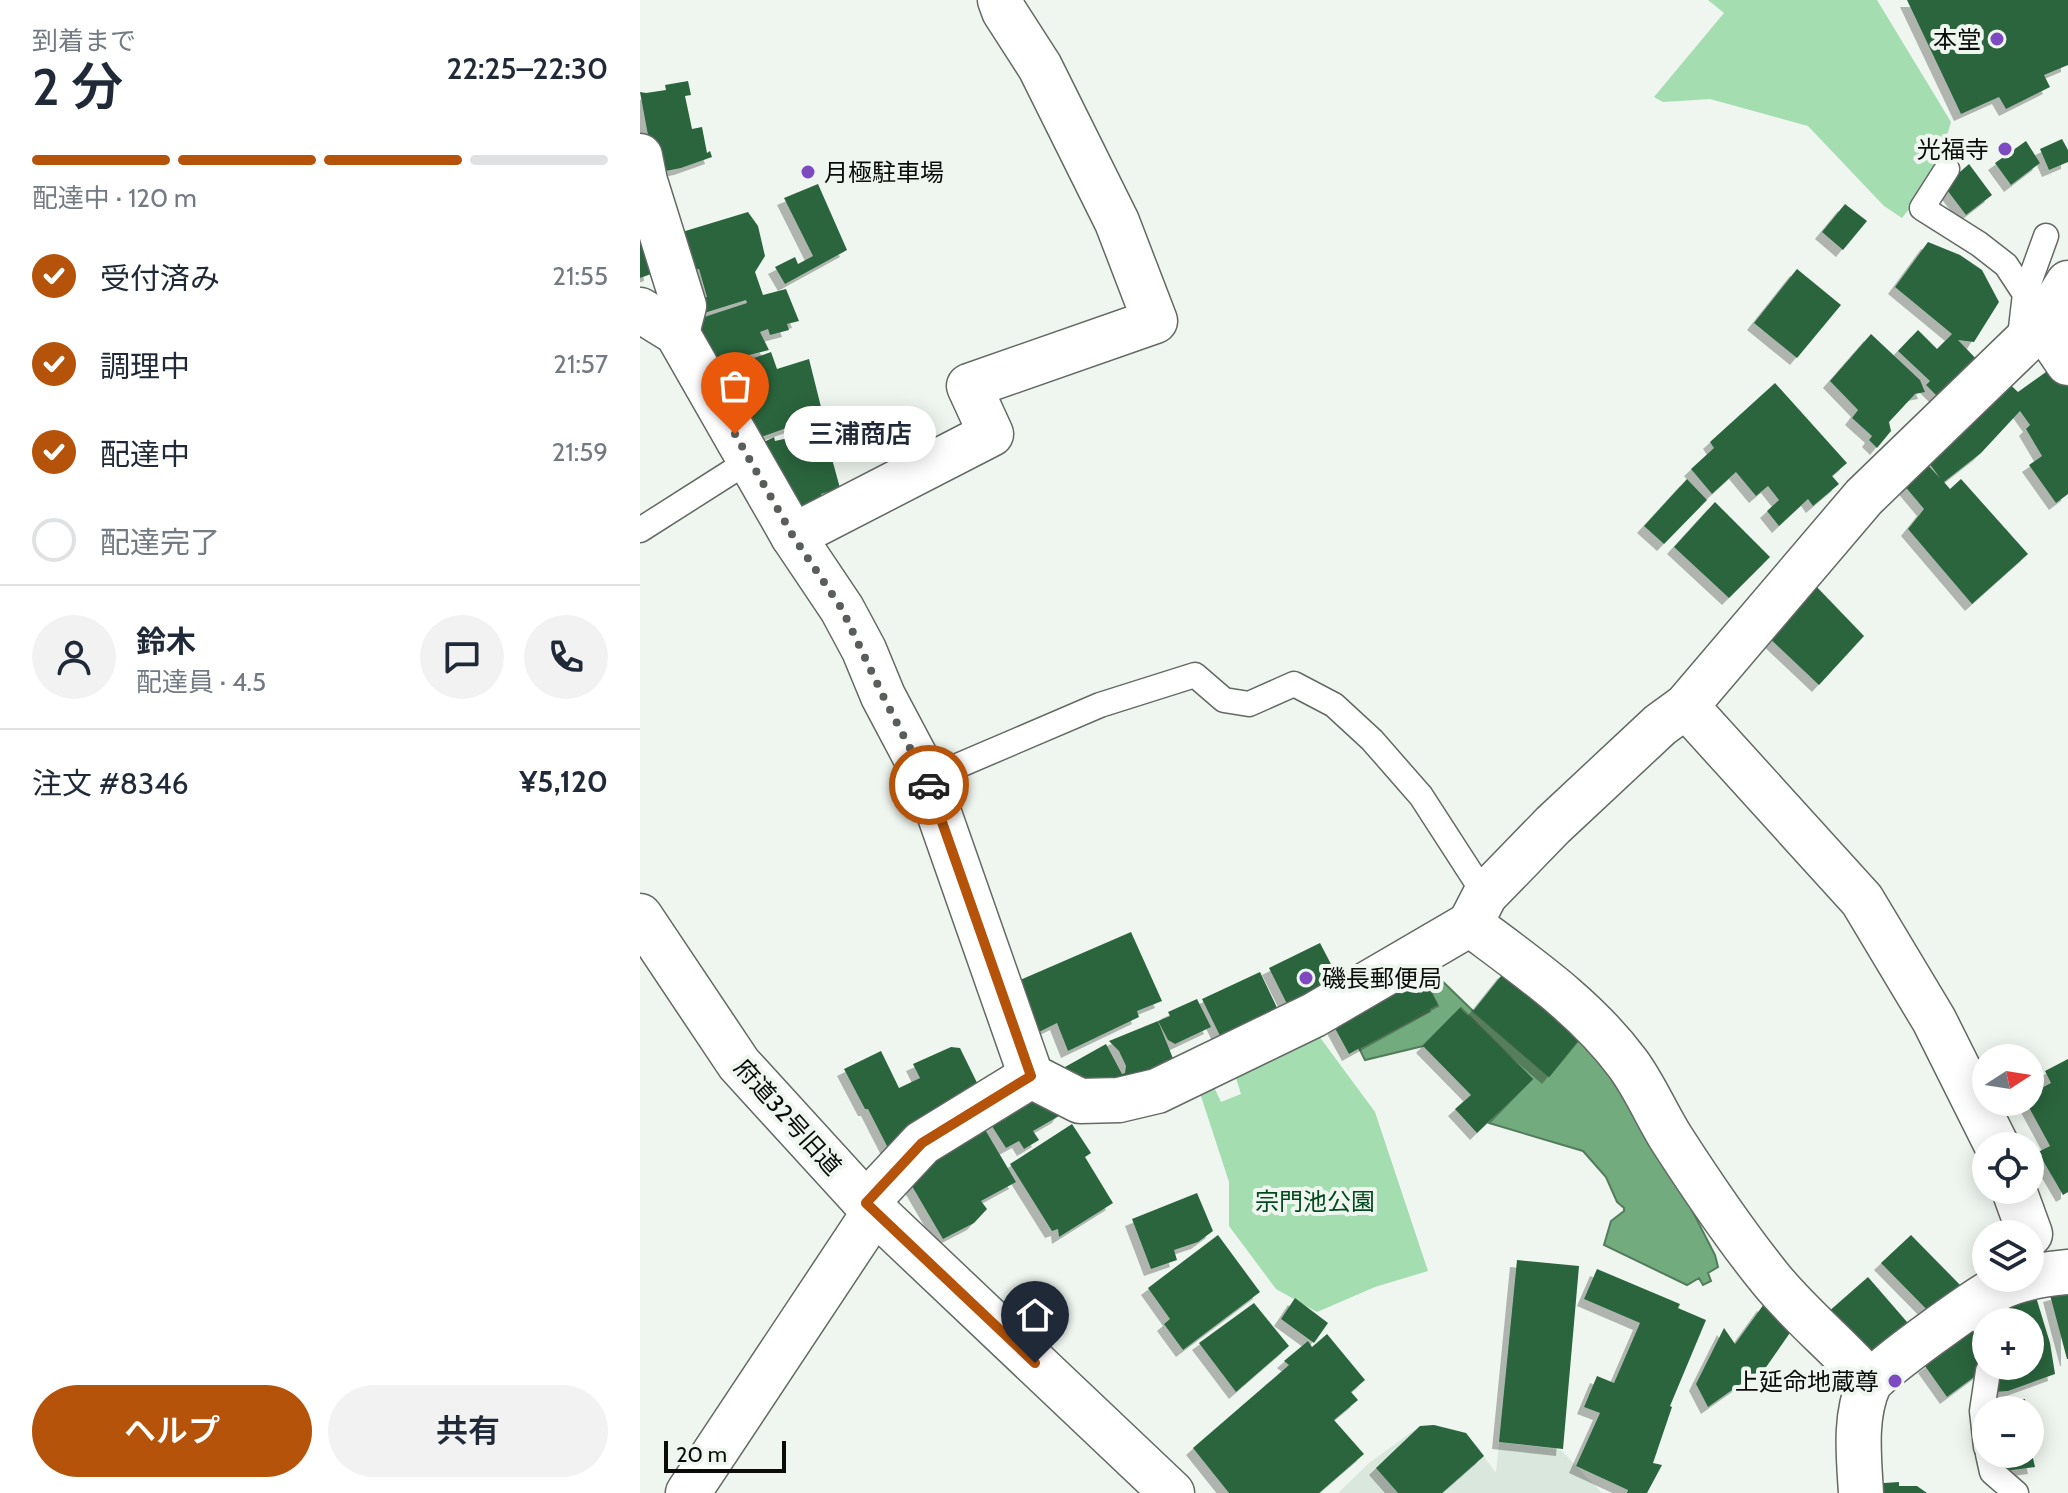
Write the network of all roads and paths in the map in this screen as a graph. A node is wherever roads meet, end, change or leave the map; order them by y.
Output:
1 (1000, 0) edge
2 (640, 156) edge
3 (1947, 169) dead end
4 (2046, 236) dead end
5 (2068, 283) edge
6 (640, 310) edge
7 (2029, 322) junction
8 (677, 333) junction
9 (2068, 363) edge
10 (750, 460) junction
11 (640, 530) edge
12 (793, 536) junction
13 (1686, 706) junction
14 (927, 779) junction
15 (1477, 909) junction
16 (640, 916) edge
17 (1031, 1076) junction
18 (1990, 1132) edge
19 (871, 1207) junction
20 (1972, 1320) edge
21 (1870, 1382) junction
22 (1991, 1468) edge
23 (688, 1493) edge
24 (1172, 1493) edge
25 (1861, 1493) edge
26 (2016, 1493) edge

1 - 12 street
2 - 8 street
3 - 7 lane
4 - 7 lane
5 - 7 street
6 - 8 street
7 - 9 street
7 - 13 street
8 - 10 street
10 - 11 lane
10 - 12 street
12 - 14 street
13 - 15 street
13 - 18 street
14 - 15 lane
14 - 17 street
15 - 17 street
15 - 21 street
16 - 19 street, 府道32号旧道
17 - 19 street
19 - 23 street
19 - 24 street, 府道32号旧道
20 - 21 street
21 - 25 street
22 - 26 lane

